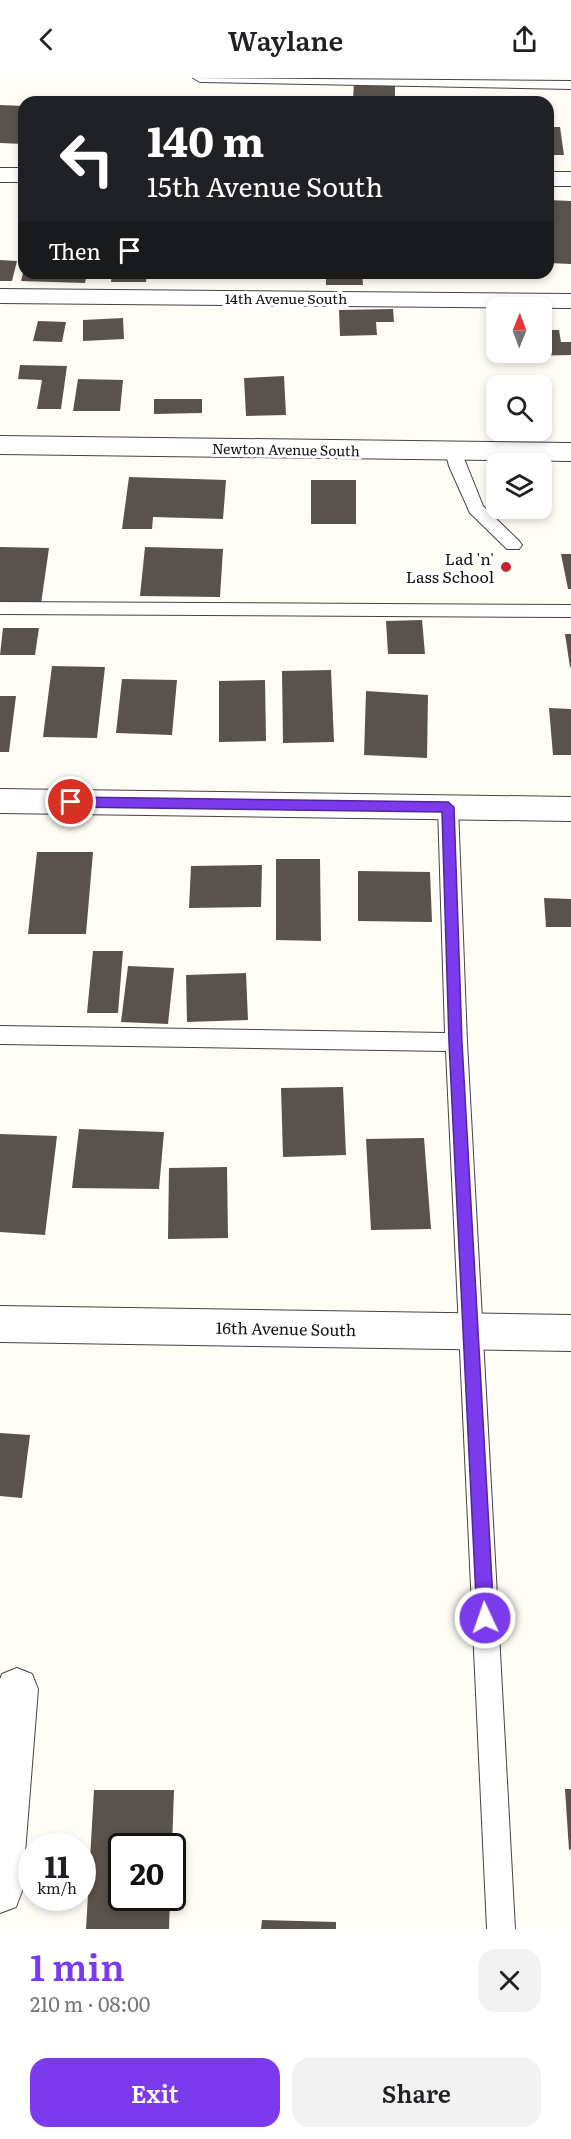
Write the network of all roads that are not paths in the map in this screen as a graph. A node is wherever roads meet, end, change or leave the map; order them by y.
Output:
1 (200, 78) edge
2 (571, 85) edge
3 (0, 175) edge
4 (18, 175) edge
5 (554, 179) edge
6 (571, 179) edge
7 (0, 296) edge
8 (571, 301) edge
9 (0, 445) edge
10 (453, 450) junction
11 (571, 452) edge
12 (513, 545) dead end
13 (0, 608) edge
14 (571, 611) edge
15 (0, 801) edge
16 (448, 807) junction
17 (571, 809) edge
18 (0, 1035) edge
19 (456, 1042) junction
20 (0, 1324) edge
21 (471, 1331) junction
22 (571, 1333) edge
23 (9, 1689) edge
24 (0, 1891) edge
25 (501, 1929) edge

1 - 2 lane
3 - 4 street
5 - 6 street
7 - 8 street, 14th Avenue South
9 - 10 street, Newton Avenue South
10 - 11 street, Newton Avenue South
10 - 12 lane
13 - 14 lane
15 - 16 street
16 - 17 street
16 - 19 lane
18 - 19 lane
19 - 21 lane
20 - 21 street, 16th Avenue South
21 - 22 street, 16th Avenue South
21 - 25 lane
23 - 24 street

